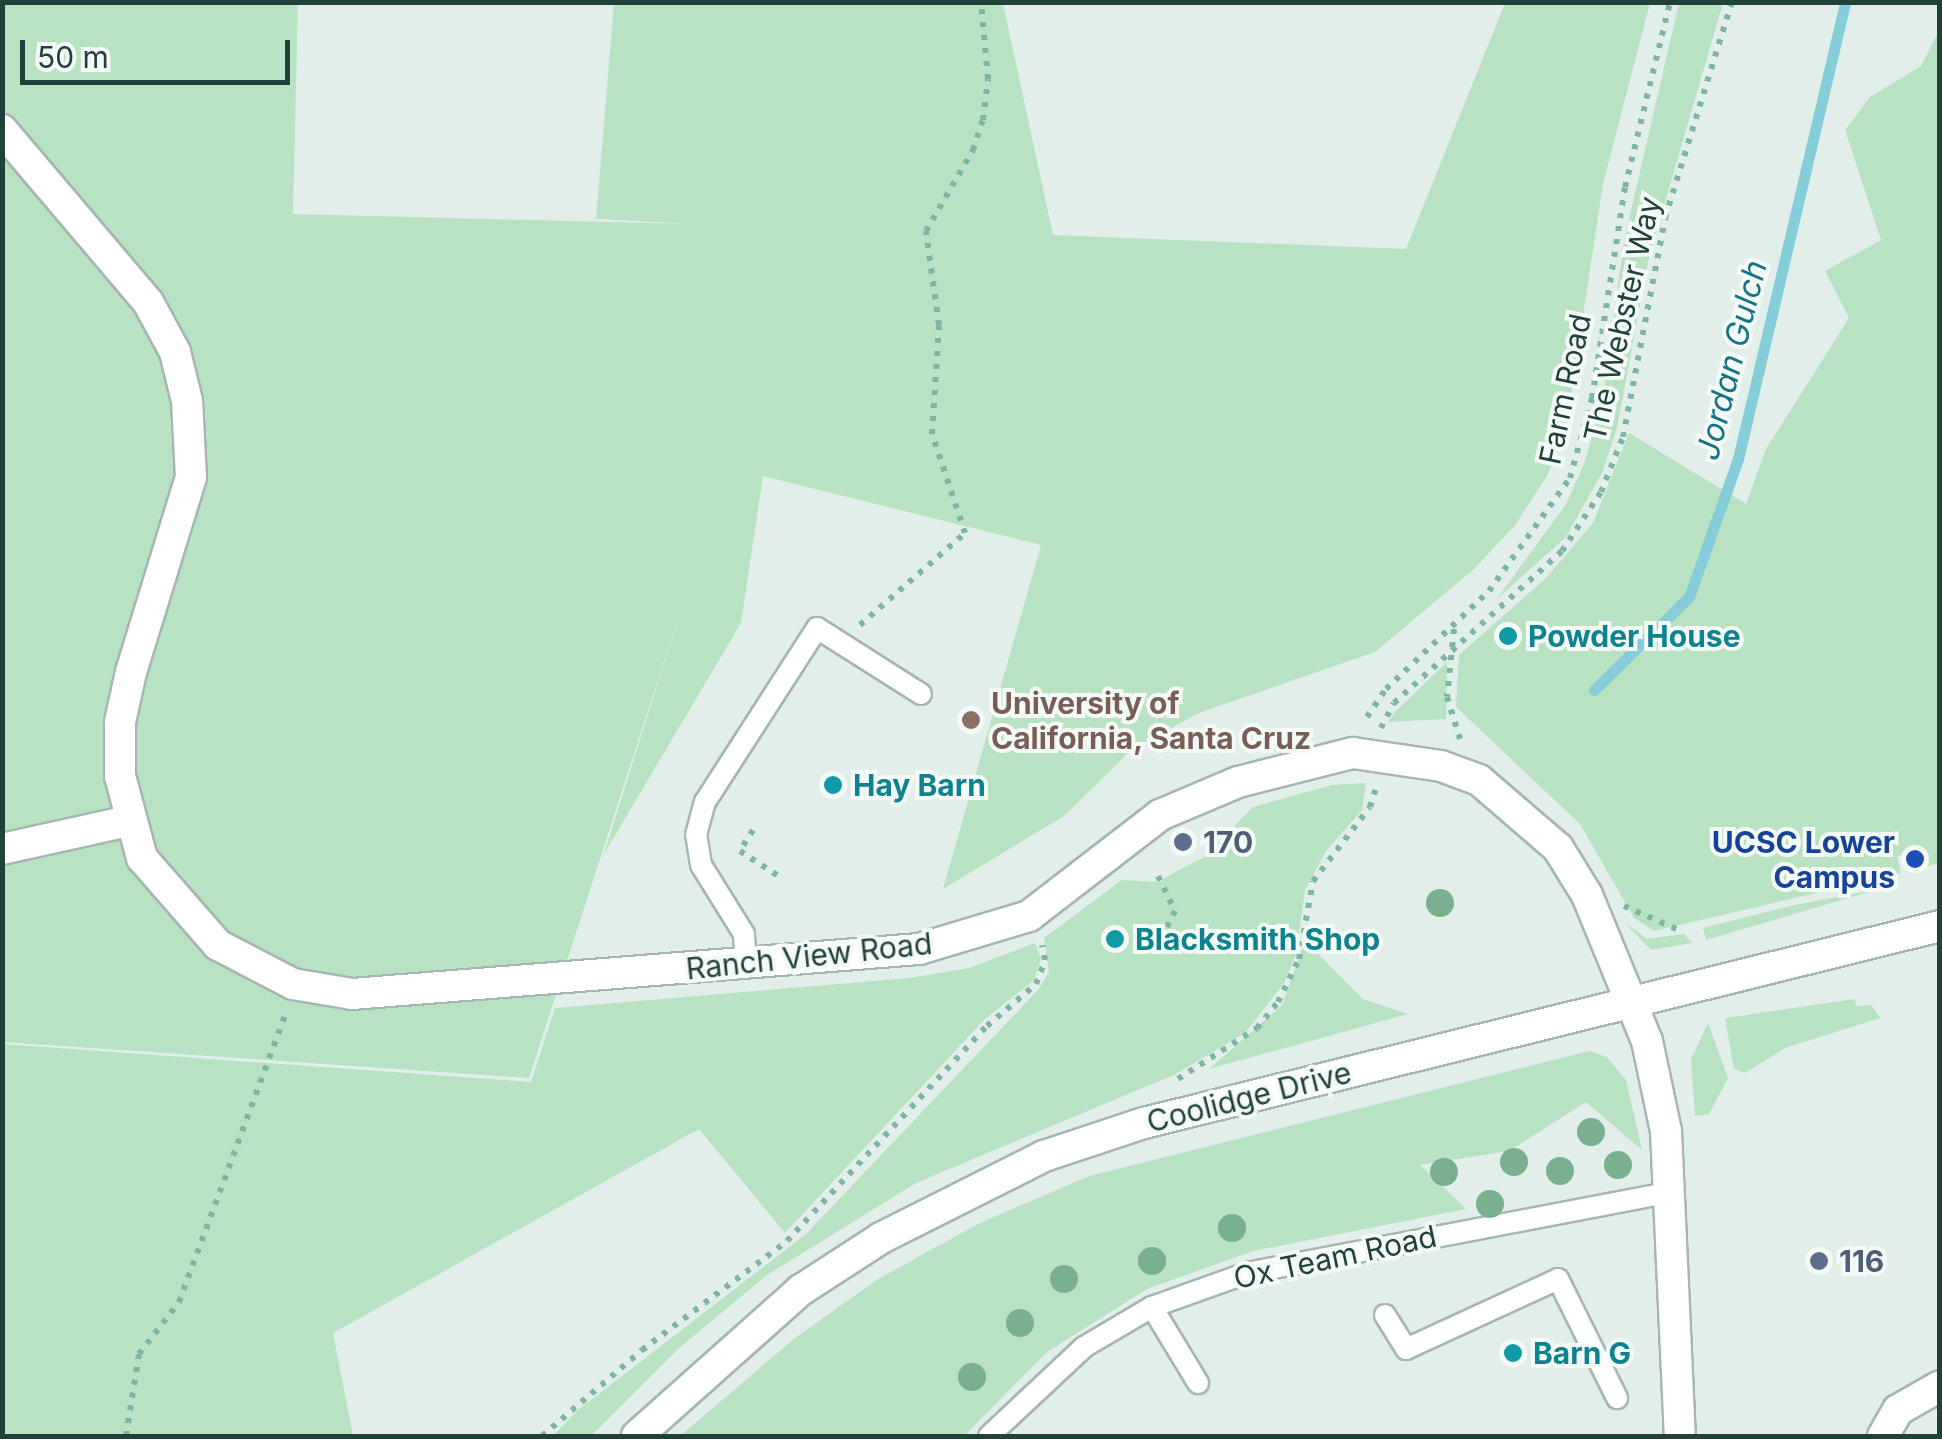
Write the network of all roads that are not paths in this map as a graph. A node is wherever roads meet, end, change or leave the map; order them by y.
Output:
1 (2, 130) edge
2 (921, 694) dead end
3 (128, 821) junction
4 (2, 849) edge
5 (1940, 926) edge
6 (746, 964) junction
7 (1632, 1002) junction
8 (1668, 1193) junction
9 (1152, 1308) junction
10 (1385, 1315) dead end
11 (1198, 1383) dead end
12 (1940, 1386) edge
13 (1617, 1398) dead end
14 (637, 1436) edge
15 (989, 1436) edge
16 (1680, 1436) edge
17 (1883, 1436) edge

1 - 3 street, Ranch View Road
2 - 6 lane
3 - 4 street
3 - 6 street, Ranch View Road
5 - 7 street, Coolidge Drive
6 - 7 street, Ranch View Road
7 - 8 street, Ranch View Road
7 - 14 street, Coolidge Drive
8 - 9 lane, Ox Team Road
8 - 16 street, Ranch View Road
9 - 11 lane
9 - 15 lane, Ox Team Road
10 - 13 lane
12 - 17 street

